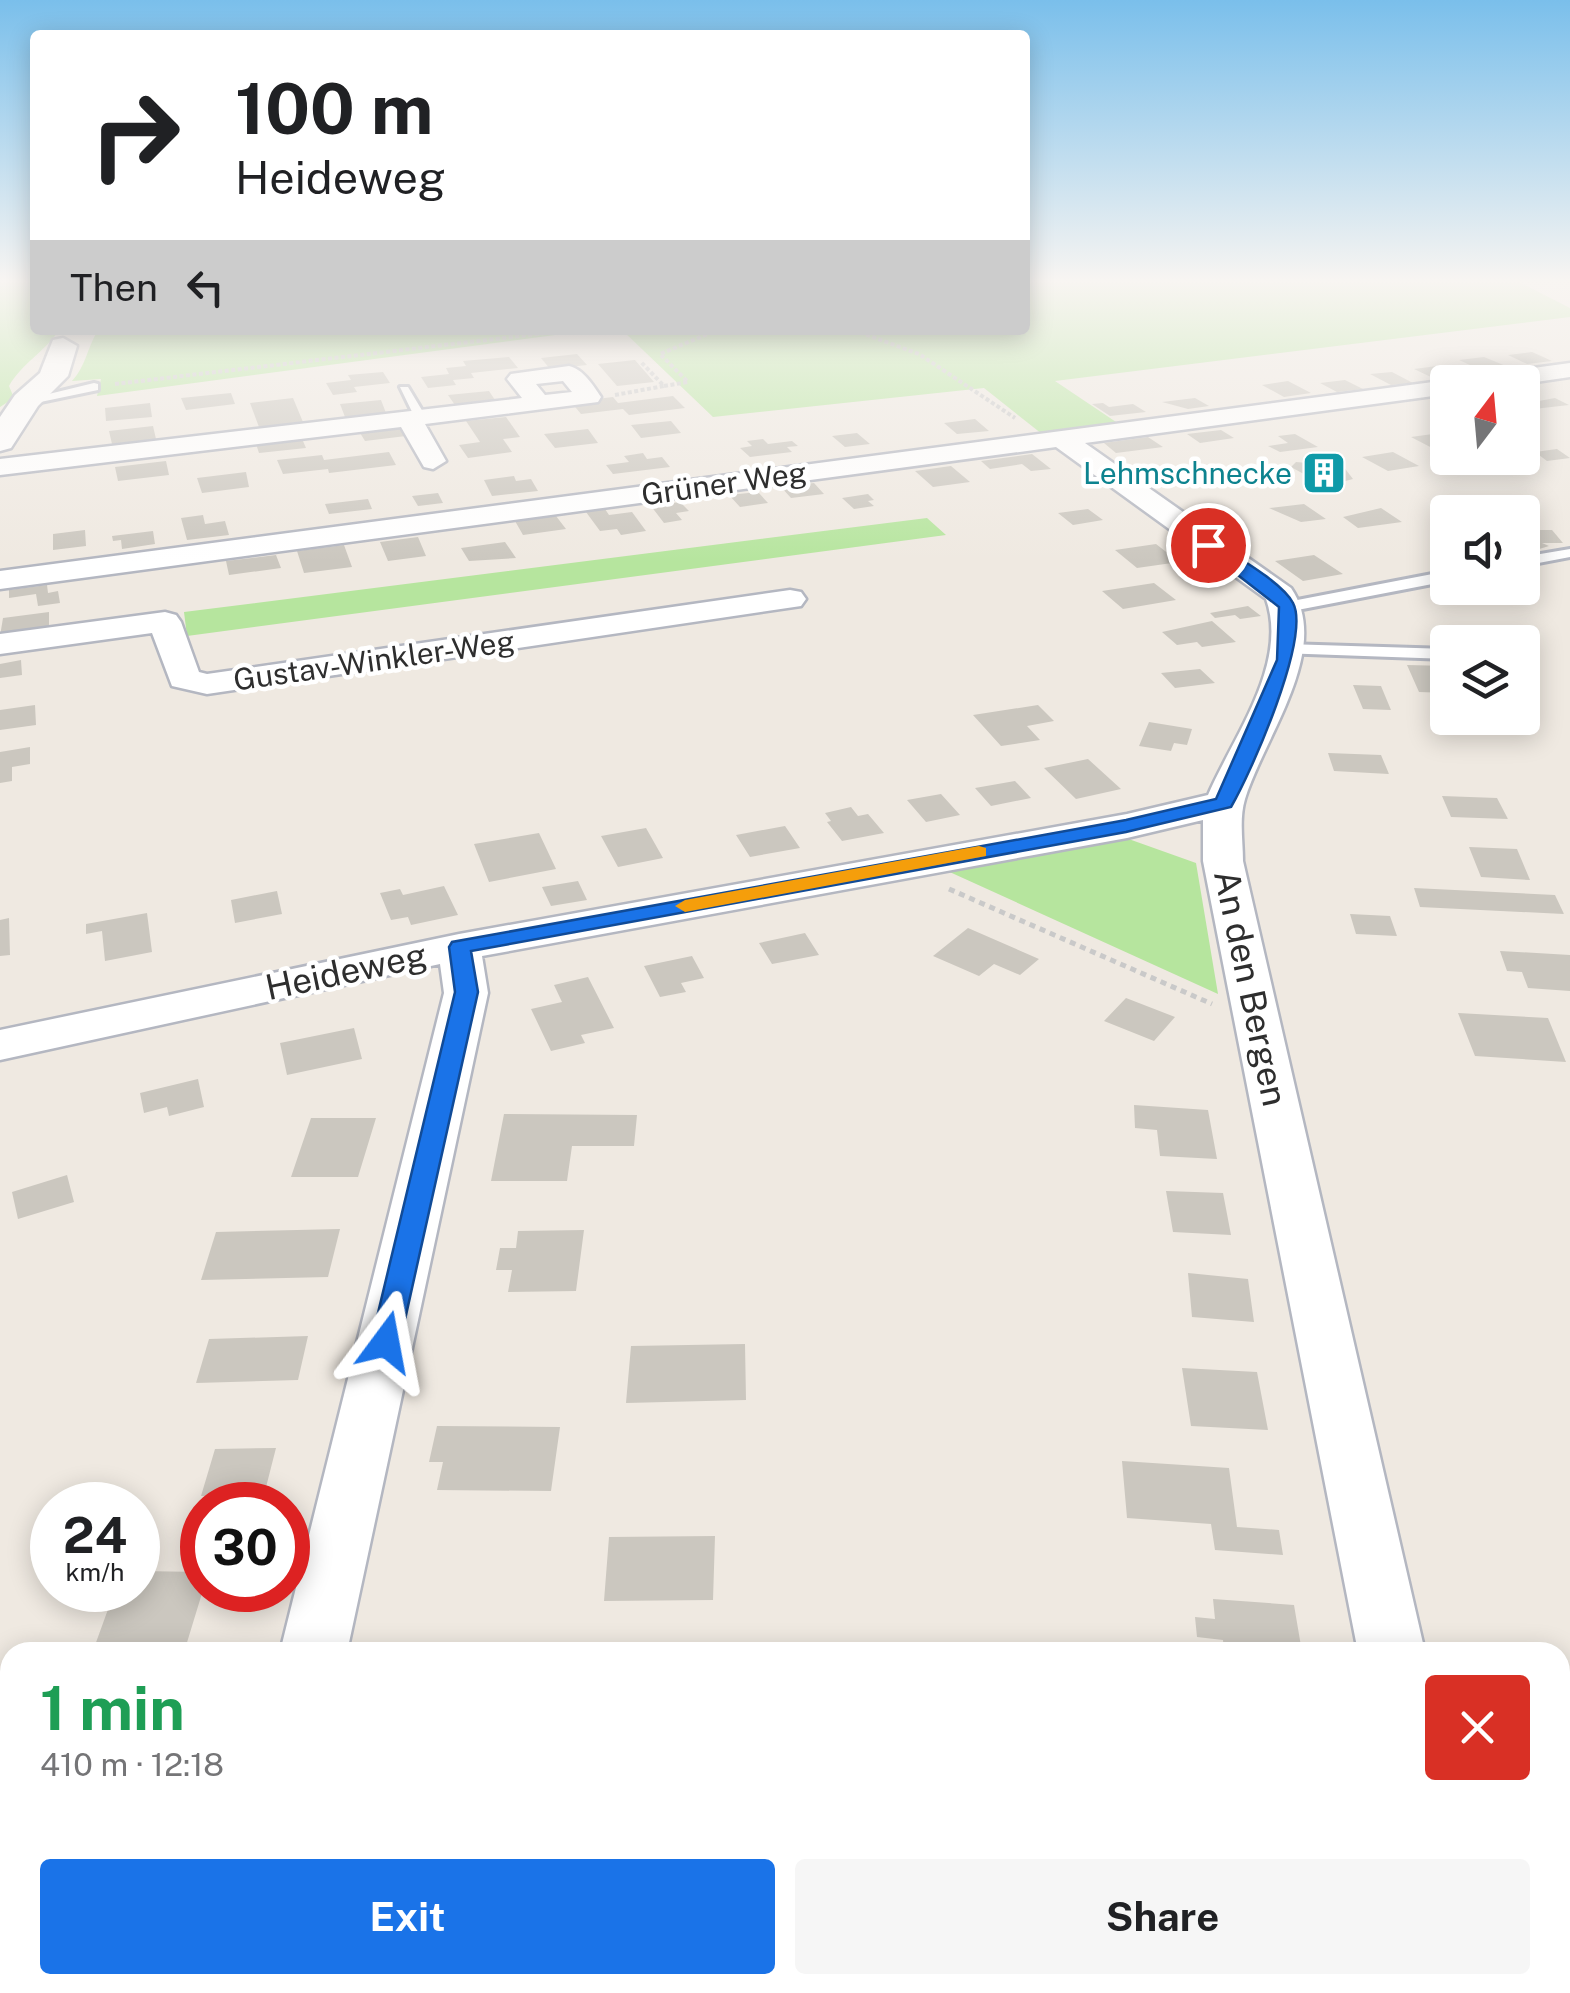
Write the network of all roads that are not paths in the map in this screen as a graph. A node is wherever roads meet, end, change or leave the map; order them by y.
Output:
1 (54, 376) edge
2 (539, 376) edge
3 (572, 376) edge
4 (94, 387) road end
5 (1430, 389) edge
6 (404, 390) dead end
7 (589, 397) road end
8 (24, 405) junction
9 (197, 414) dead end
10 (415, 418) junction
11 (1052, 440) junction
12 (0, 441) edge
13 (204, 442) junction
14 (433, 460) dead end
15 (0, 468) edge
16 (212, 473) dead end
17 (1570, 553) edge
18 (1540, 559) edge
19 (1430, 579) edge
20 (0, 580) edge
21 (790, 599) dead end
22 (1288, 607) junction
23 (0, 644) edge
24 (1286, 648) junction
25 (1430, 653) edge
26 (1224, 803) junction
27 (1126, 826) junction
28 (1223, 861) junction
29 (460, 947) junction
30 (0, 1045) edge
31 (316, 1642) edge
32 (1390, 1642) edge

1 - 8 street
2 - 10 street
3 - 7 street
4 - 8 lane
5 - 11 street, Grüner Weg
6 - 10 lane
8 - 12 street
9 - 13 street
10 - 13 street
10 - 14 street
11 - 20 street, Grüner Weg
11 - 22 street
13 - 15 street
13 - 16 street
17 - 18 lane
19 - 22 lane
21 - 23 street, Gustav-Winkler-Weg
22 - 24 street, An den Bergen
24 - 25 lane
24 - 26 street, An den Bergen
26 - 27 street, Heideweg
26 - 28 street, An den Bergen
27 - 28 street
27 - 29 street, Heideweg
28 - 32 street, An den Bergen
29 - 30 street, Heideweg
29 - 31 street

